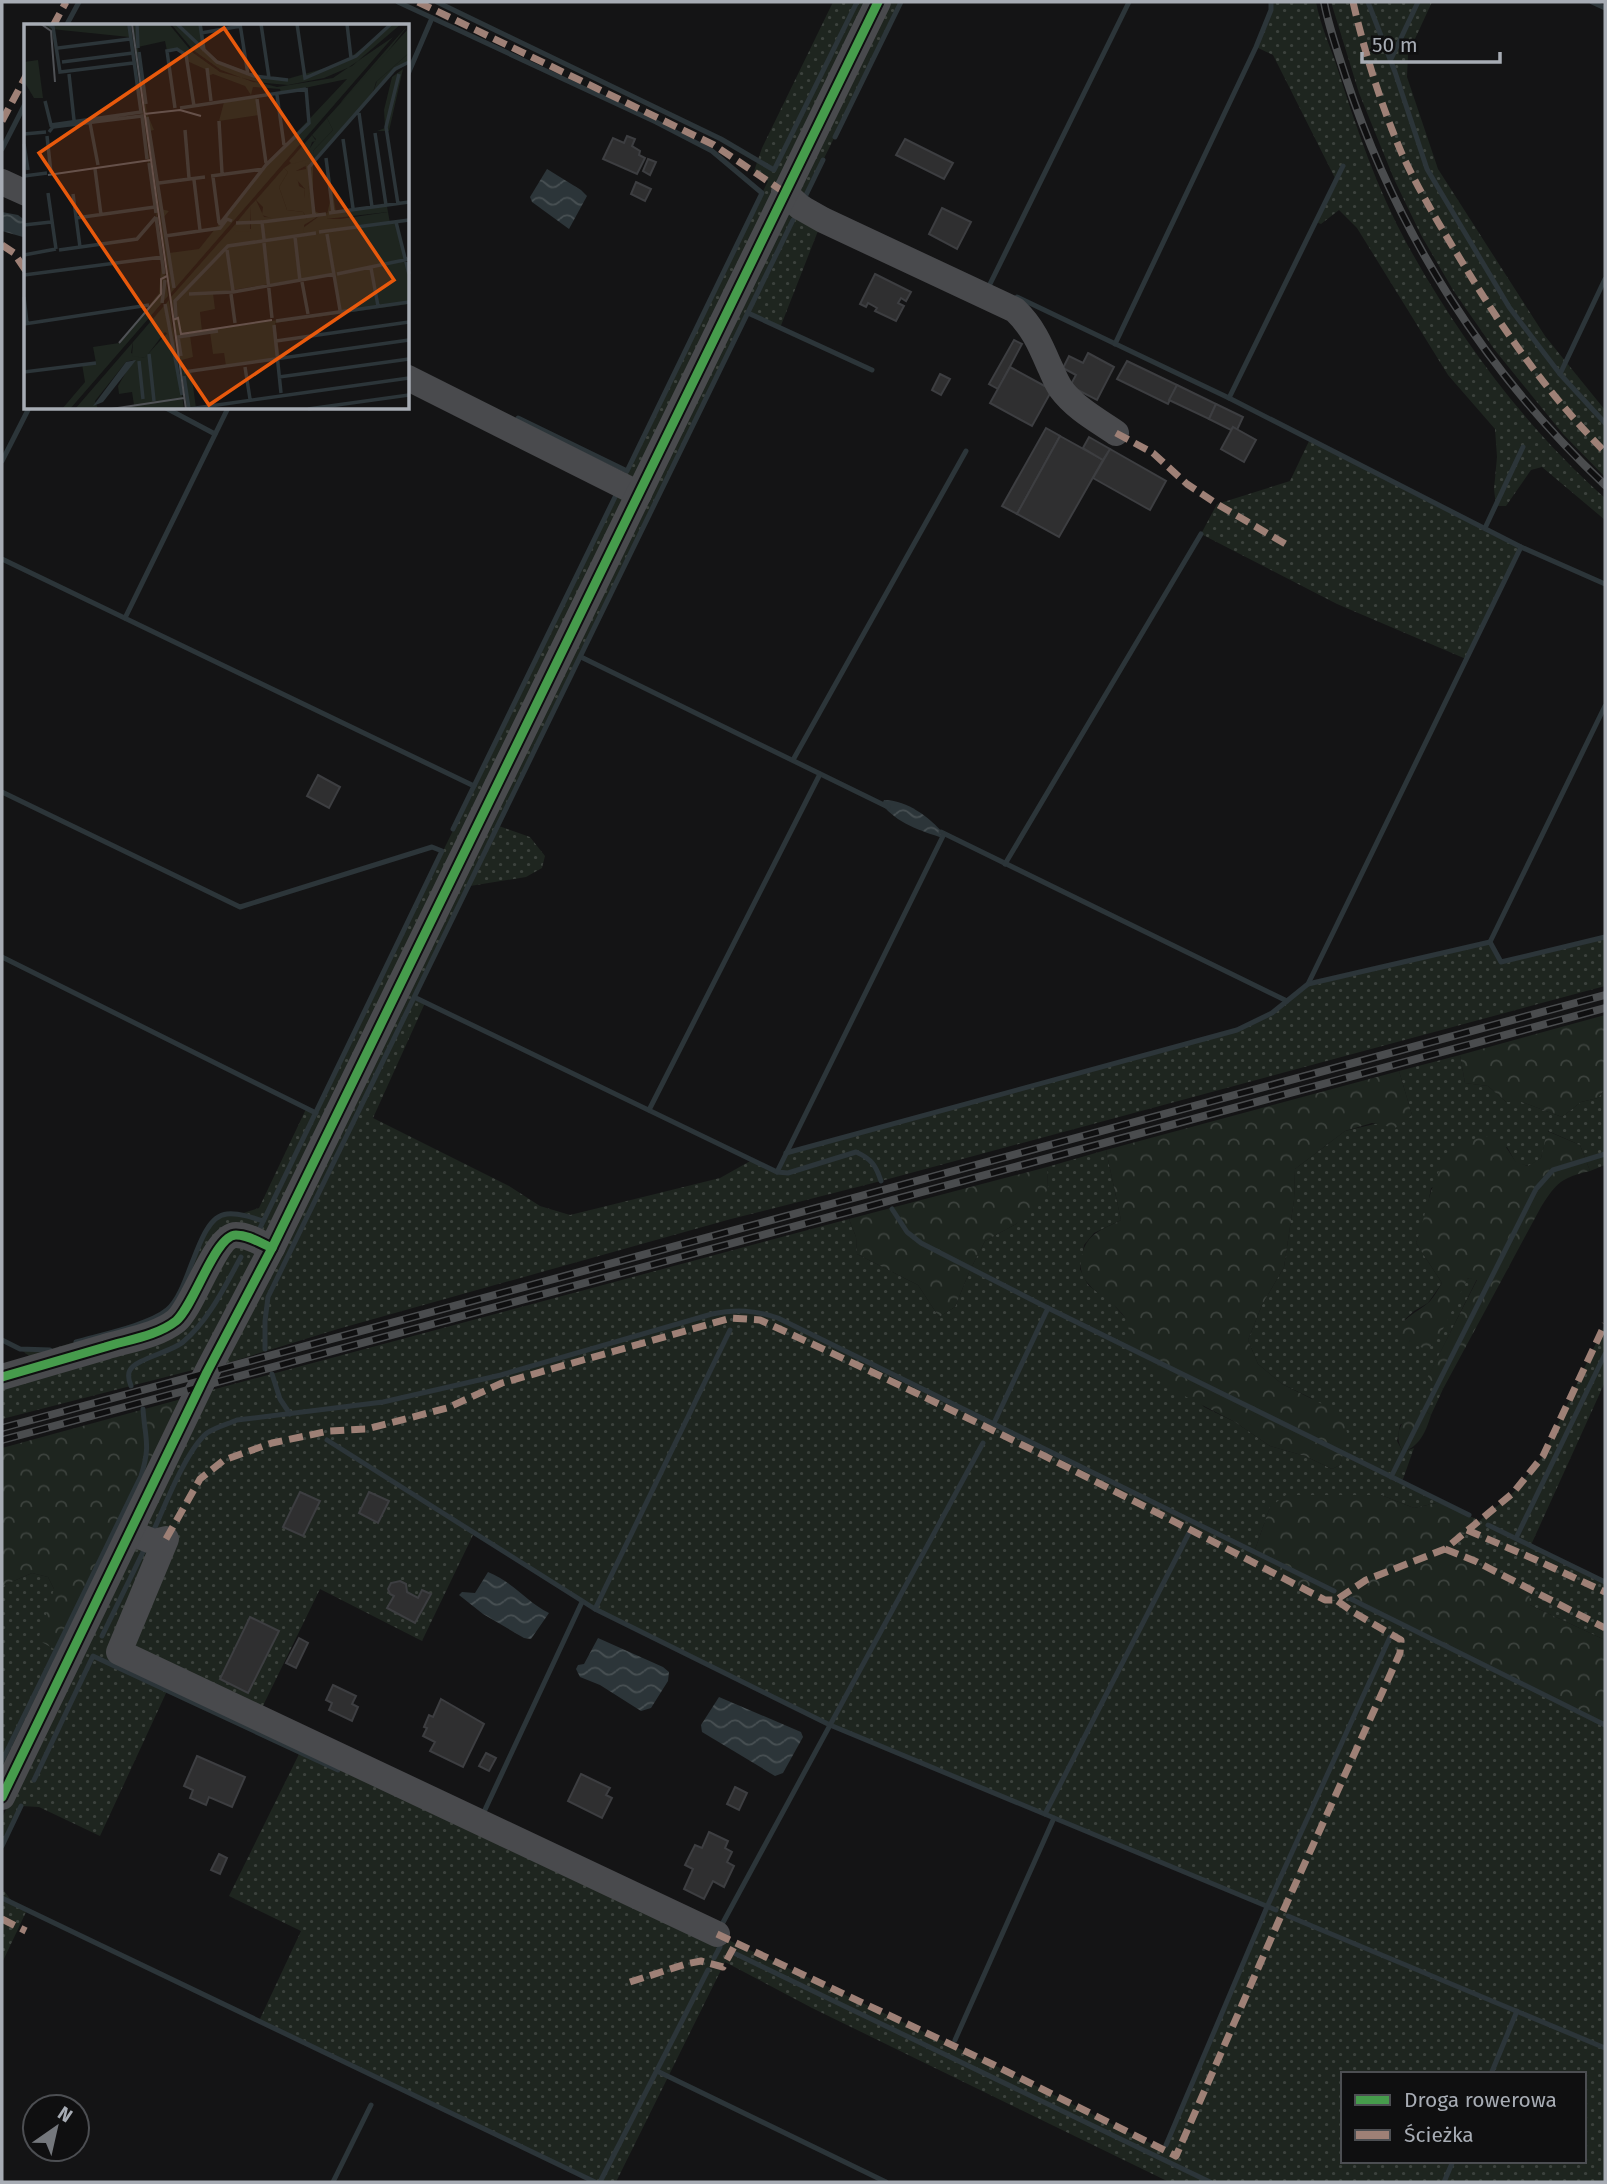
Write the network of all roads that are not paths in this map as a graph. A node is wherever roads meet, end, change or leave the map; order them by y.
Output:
1 (877, 2) edge
2 (2, 182) edge
3 (24, 192) edge
4 (784, 192) junction
5 (410, 379) edge
6 (1116, 433) dead end
7 (639, 494) junction
8 (272, 1248) junction
9 (2, 1377) edge
10 (131, 1533) junction
11 (81, 1635) junction
12 (119, 1652) junction
13 (2, 1797) edge
14 (717, 1934) dead end

1 - 4 street
2 - 3 street
4 - 6 street
4 - 7 street
5 - 7 street
7 - 8 street
8 - 9 street
8 - 10 street
10 - 11 street
10 - 12 street
11 - 12 street
11 - 13 street
12 - 14 street

